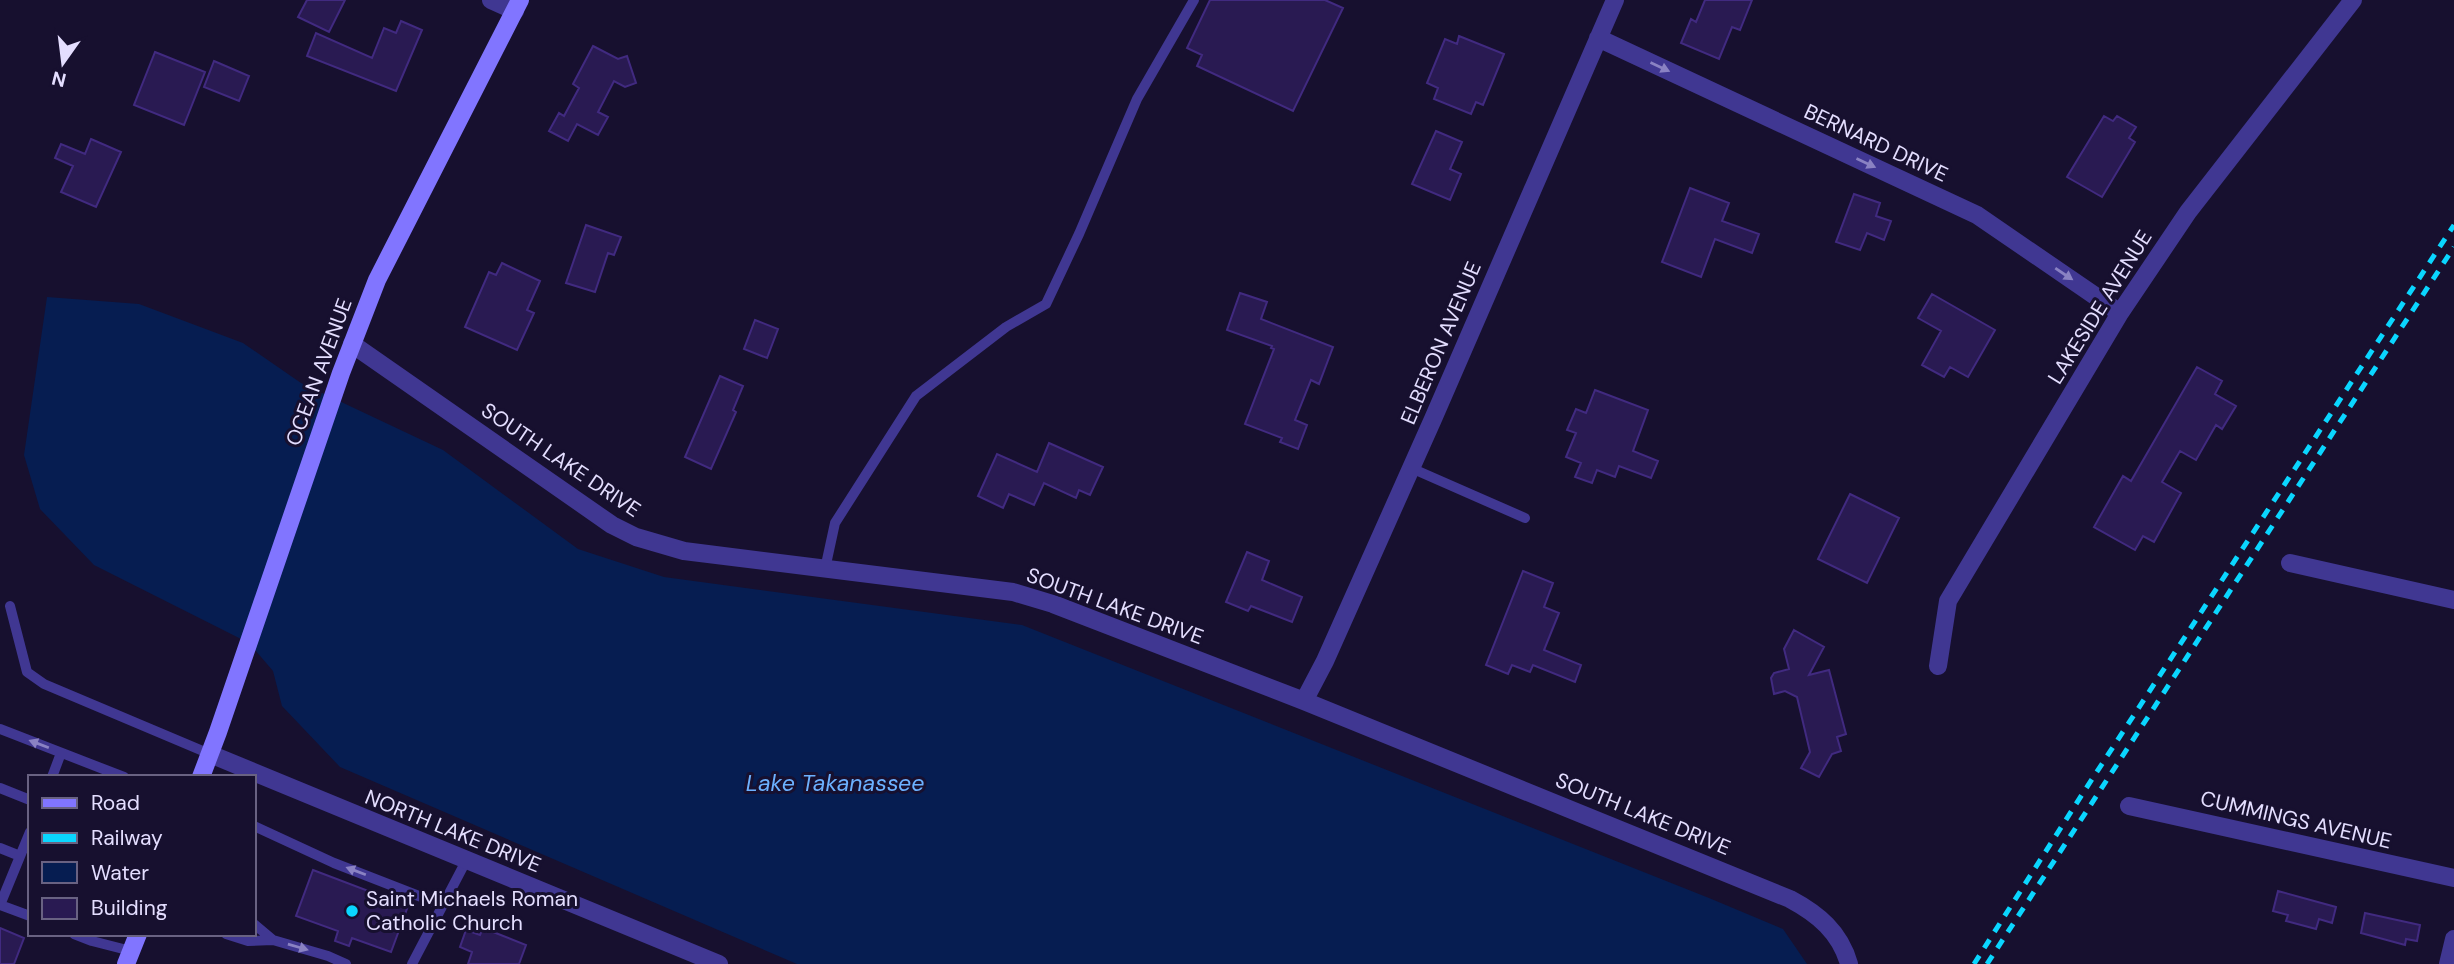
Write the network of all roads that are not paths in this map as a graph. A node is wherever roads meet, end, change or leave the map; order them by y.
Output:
1 (491, 0) edge
2 (1194, 0) edge
3 (1615, 0) edge
4 (2353, 0) edge
5 (518, 6) edge
6 (1598, 38) junction
7 (2120, 313) junction
8 (352, 344) junction
9 (1411, 468) junction
10 (1525, 518) dead end
11 (2290, 564) dead end
12 (825, 569) junction
13 (2454, 600) edge
14 (10, 606) dead end
15 (1938, 666) dead end
16 (1304, 701) junction
17 (0, 729) edge
18 (61, 753) junction
19 (210, 754) junction
20 (53, 775) edge
21 (119, 775) edge
22 (202, 775) edge
23 (0, 788) edge
24 (28, 799) edge
25 (2129, 806) dead end
26 (256, 827) edge
27 (28, 836) edge
28 (0, 848) edge
29 (20, 856) junction
30 (466, 861) junction
31 (2454, 878) edge
32 (0, 905) edge
33 (442, 905) junction
34 (28, 915) edge
35 (256, 926) edge
36 (78, 936) edge
37 (232, 936) edge
38 (2454, 939) edge
39 (273, 940) junction
40 (132, 950) edge
41 (346, 964) edge
42 (412, 964) edge
43 (719, 964) edge
44 (1849, 964) edge
45 (2448, 964) edge

1 - 5 street
2 - 12 lane
3 - 6 street, ELBERON AVENUE
4 - 7 street, LAKESIDE AVENUE
5 - 8 street, OCEAN AVENUE
6 -> 7 street, BERNARD DRIVE
6 - 9 street, ELBERON AVENUE
7 - 15 street, LAKESIDE AVENUE
8 - 12 street, SOUTH LAKE DRIVE
8 - 19 street, OCEAN AVENUE
9 - 10 lane
9 - 16 street, ELBERON AVENUE
11 - 13 street
12 - 16 street, SOUTH LAKE DRIVE
14 - 19 lane
16 - 44 street, SOUTH LAKE DRIVE
18 -> 17 lane
18 - 20 lane
18 - 21 lane
19 - 22 street, OCEAN AVENUE
19 - 30 street, NORTH LAKE DRIVE
23 - 24 lane
25 - 31 street, CUMMINGS AVENUE
33 -> 26 lane
27 - 29 lane
28 - 29 lane
29 - 32 lane
30 - 33 lane
30 - 43 street, NORTH LAKE DRIVE
32 - 34 lane
33 - 42 lane
35 - 39 lane
36 - 40 lane
37 - 39 lane
38 - 45 street
39 -> 41 lane

